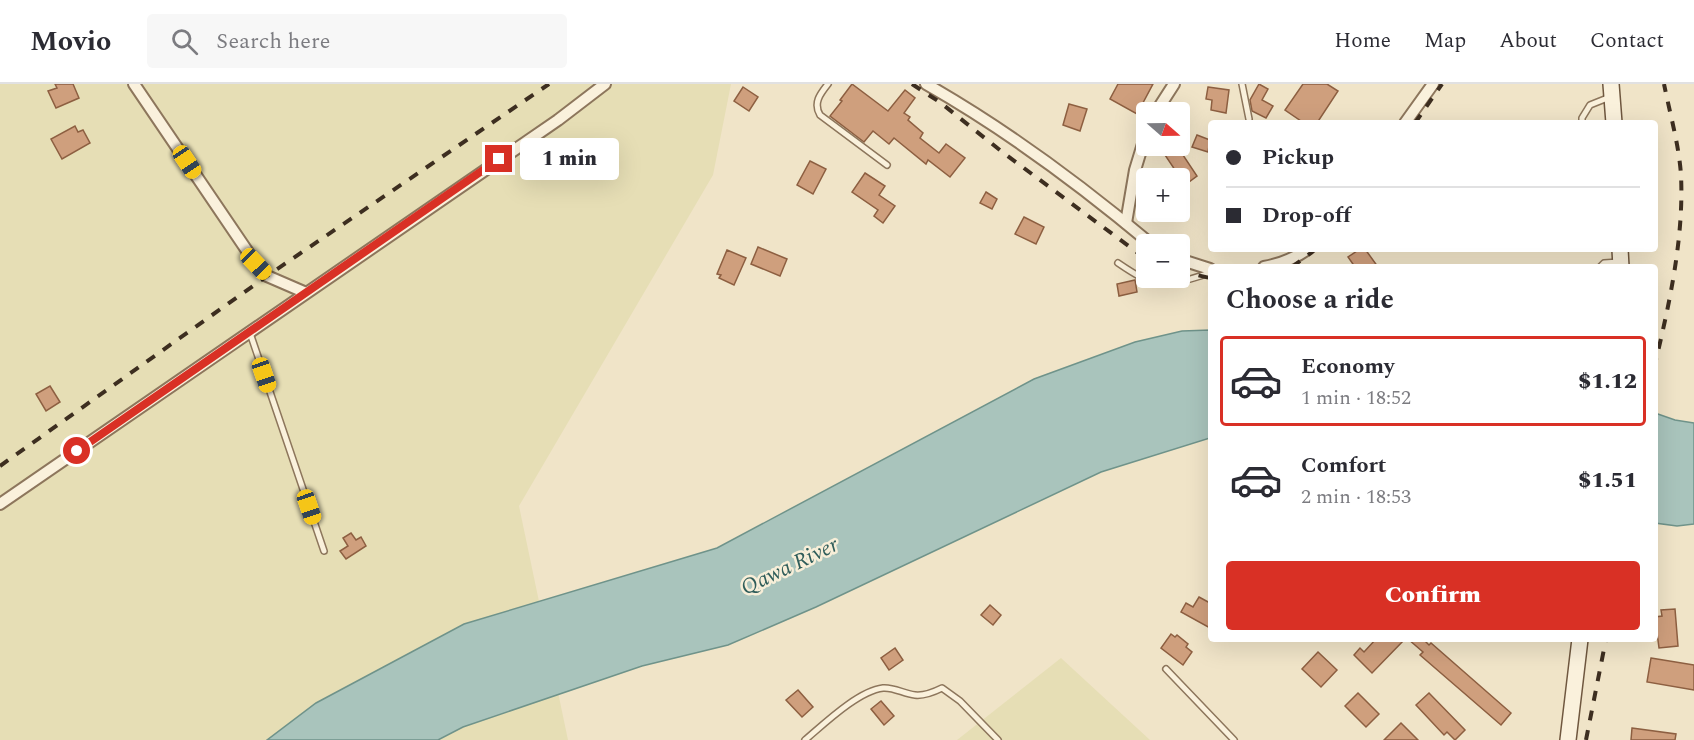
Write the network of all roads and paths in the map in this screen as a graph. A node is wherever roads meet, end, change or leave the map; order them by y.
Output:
1 (134, 84) edge
2 (605, 84) edge
3 (828, 84) edge
4 (1174, 84) edge
5 (1242, 84) edge
6 (1433, 84) edge
7 (928, 85) edge
8 (1611, 90) edge
9 (1162, 102) edge
10 (1249, 119) dead end
11 (1407, 120) edge
12 (1582, 120) edge
13 (1614, 120) edge
14 (1139, 156) edge
15 (887, 165) dead end
16 (1126, 223) junction
17 (1139, 234) edge
18 (1304, 252) edge
19 (1620, 259) edge
20 (1118, 263) dead end
21 (1190, 263) edge
22 (1278, 264) edge
23 (1603, 264) edge
24 (1208, 270) edge
25 (1208, 272) edge
26 (304, 292) junction
27 (249, 331) junction
28 (0, 504) edge
29 (324, 551) dead end
30 (1580, 642) edge
31 (1166, 669) dead end
32 (805, 740) edge
33 (998, 740) edge
34 (1234, 740) edge
35 (1568, 740) edge

1 - 26 street
2 - 26 street
3 - 15 lane
4 - 9 street
5 - 10 lane
6 - 11 street
7 - 16 street
8 - 12 lane
8 - 13 main road
14 - 16 street
16 - 17 street
18 - 22 street
19 - 23 lane
20 - 25 lane
21 - 24 street
26 - 27 street
27 - 28 street
27 - 29 lane
30 - 35 main road
31 - 34 lane
32 - 33 lane

